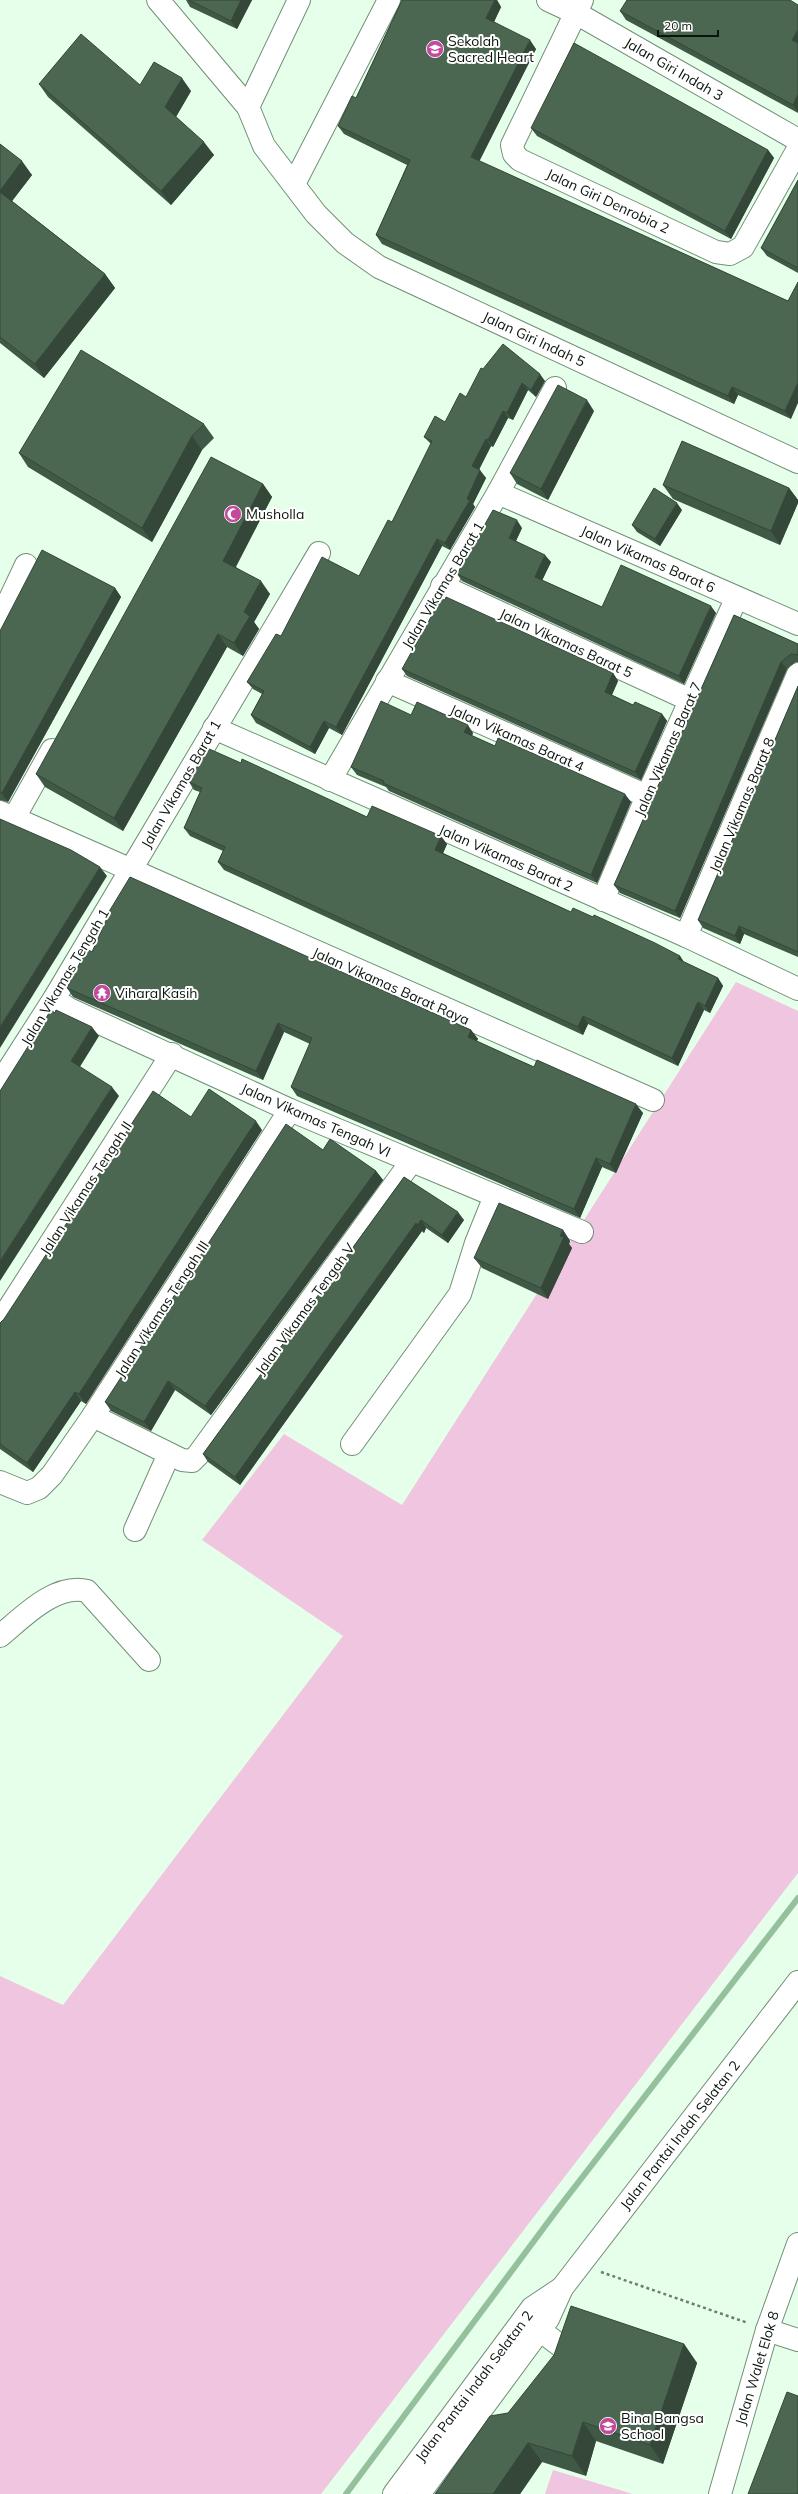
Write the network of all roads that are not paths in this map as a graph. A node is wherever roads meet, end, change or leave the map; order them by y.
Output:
1 (158, 0) edge
2 (299, 0) edge
3 (389, 0) edge
4 (548, 0) edge
5 (579, 7) edge
6 (248, 107) junction
7 (798, 140) edge
8 (798, 149) edge
9 (294, 184) junction
10 (555, 388) edge
11 (798, 462) edge
12 (498, 493) junction
13 (319, 553) dead end
14 (26, 565) dead end
15 (442, 586) junction
16 (736, 599) junction
17 (0, 620) edge
18 (798, 624) edge
19 (798, 674) edge
20 (387, 681) junction
21 (690, 700) junction
22 (214, 728) junction
23 (60, 735) edge
24 (330, 780) junction
25 (647, 796) junction
26 (7, 815) edge
27 (130, 871) junction
28 (603, 900) junction
29 (686, 936) junction
30 (796, 984) edge
31 (54, 999) junction
32 (172, 1054) junction
33 (0, 1083) edge
34 (653, 1100) dead end
35 (290, 1110) junction
36 (411, 1162) junction
37 (495, 1196) junction
38 (582, 1232) dead end
39 (0, 1322) edge
40 (93, 1416) junction
41 (352, 1444) dead end
42 (169, 1454) junction
43 (0, 1482) edge
44 (135, 1530) dead end
45 (0, 1636) edge
46 (149, 1660) dead end
47 (798, 1982) edge
48 (798, 2244) edge
49 (532, 2324) junction
50 (767, 2330) junction
51 (798, 2340) edge
52 (562, 2347) edge
53 (394, 2494) edge
54 (419, 2494) edge
55 (720, 2494) edge

1 - 6 street, Jalan Giri Indah 5
2 - 6 street
3 - 9 street
4 - 5 street, Jalan Giri Indah 3
5 - 7 street, Jalan Giri Indah 3
5 - 8 street, Jalan Giri Denrobia 2
6 - 9 street, Jalan Giri Indah 5
9 - 11 street, Jalan Giri Indah 5
10 - 12 street, Jalan Vikamas Barat 1
12 - 15 street, Jalan Vikamas Barat 1
12 - 16 street, Jalan Vikamas Barat 6
13 - 22 street, Jalan Vikamas Barat 1
14 - 17 street
15 - 20 street, Jalan Vikamas Barat 1
15 - 21 street, Jalan Vikamas Barat 5
16 - 18 street, Jalan Vikamas Barat 6
16 - 21 street, Jalan Vikamas Barat 7
19 - 29 street, Jalan Vikamas Barat 8
20 - 24 street, Jalan Vikamas Barat 1
20 - 25 street, Jalan Vikamas Barat 4
21 - 25 street, Jalan Vikamas Barat 7
22 - 24 street, Jalan Vikamas Barat 2
22 - 27 street, Jalan Vikamas Barat 1
23 - 26 street
24 - 28 street, Jalan Vikamas Barat 2
25 - 28 street, Jalan Vikamas Barat 7
26 - 27 street, Jalan Vikamas Barat Raya
27 - 31 street, Jalan Vikamas Tengah 1
27 - 34 street, Jalan Vikamas Barat Raya
28 - 29 street, Jalan Vikamas Barat 2
29 - 30 street, Jalan Vikamas Barat 2
31 - 32 street, Jalan Vikamas Tengah VI
31 - 33 street, Jalan Vikamas Tengah 1
32 - 35 street, Jalan Vikamas Tengah VI
32 - 39 street, Jalan Vikamas Tengah II
35 - 36 street, Jalan Vikamas Tengah VI
35 - 40 street, Jalan Vikamas Tengah III
36 - 37 street, Jalan Vikamas Tengah VI
36 - 42 street, Jalan Vikamas Tengah V
37 - 38 street, Jalan Vikamas Tengah VI
37 - 41 street
40 - 42 street
40 - 43 street, Jalan Vikamas Tengah III
42 - 44 street
45 - 46 street
47 - 49 street, Jalan Pantai Indah Selatan 2
48 - 50 street, Jalan Walet Elok 8
49 - 52 street
49 - 53 street, Jalan Pantai Indah Selatan 2
49 - 54 street, Jalan Pantai Indah Selatan 2
50 - 51 street
50 - 55 street, Jalan Walet Elok 8

